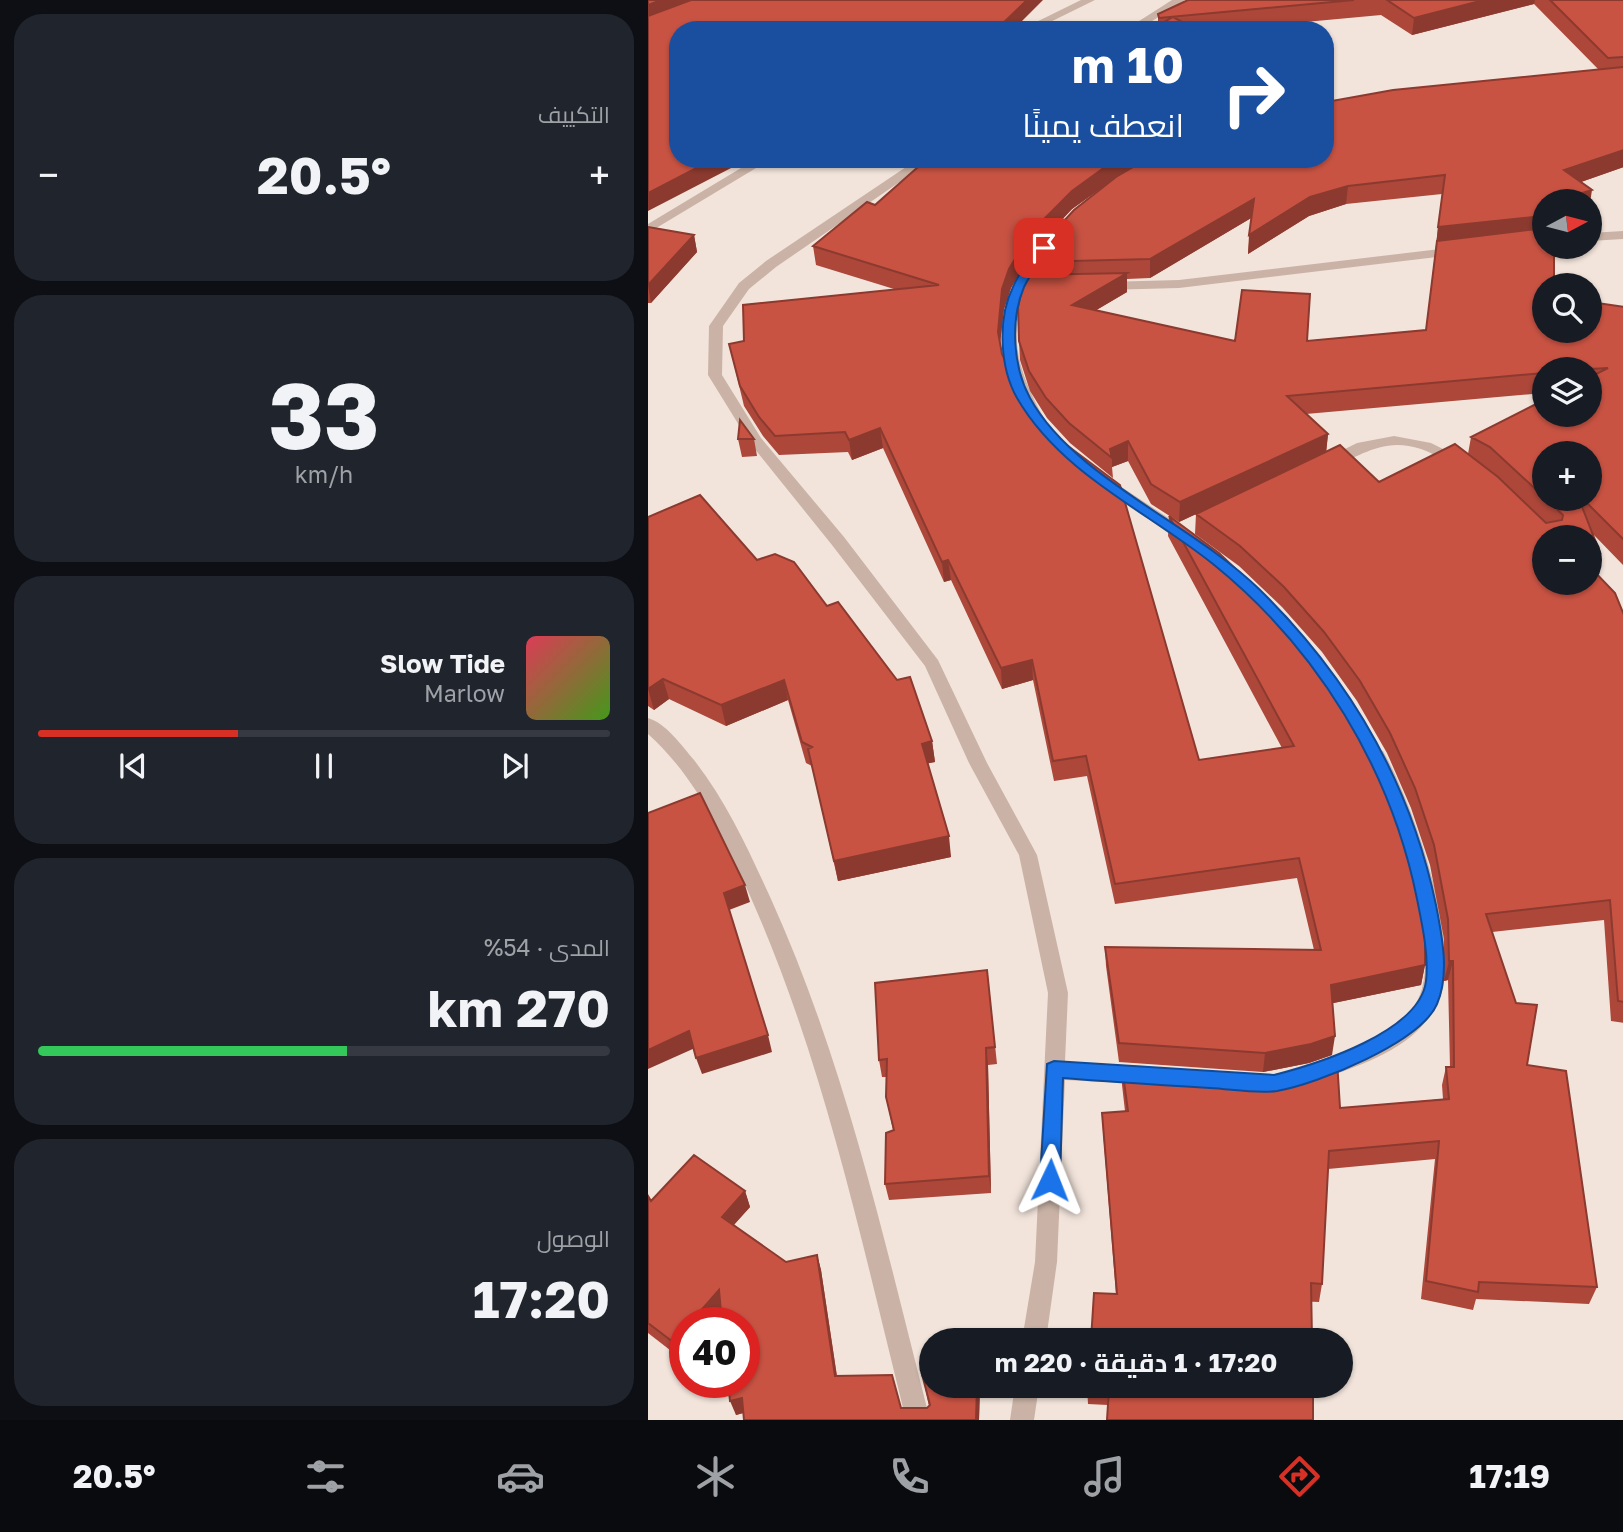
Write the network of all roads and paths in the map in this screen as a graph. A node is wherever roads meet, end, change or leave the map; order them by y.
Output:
1 (1090, 0) edge
2 (1180, 0) edge
3 (1044, 21) edge
4 (1145, 21) edge
5 (750, 168) edge
6 (914, 168) edge
7 (1067, 225) edge
8 (648, 229) edge
9 (1623, 235) edge
10 (1602, 236) edge
11 (1475, 249) edge
12 (1085, 286) edge
13 (1050, 434) edge
14 (1088, 469) edge
15 (1308, 472) edge
16 (1480, 472) edge
17 (1198, 546) edge
18 (648, 724) edge
19 (1368, 739) edge
20 (1054, 1070) junction
21 (1164, 1076) edge
22 (1300, 1077) edge
23 (1036, 1328) edge
24 (1025, 1398) edge
25 (918, 1420) edge
26 (1022, 1420) edge

1 - 3 street
2 - 4 street
5 - 8 street
6 - 20 street
7 - 13 street
9 - 10 street
11 - 12 street
14 - 17 street
15 - 16 street
18 - 25 street
19 - 22 street
20 - 21 street
20 - 23 street
24 - 26 street

